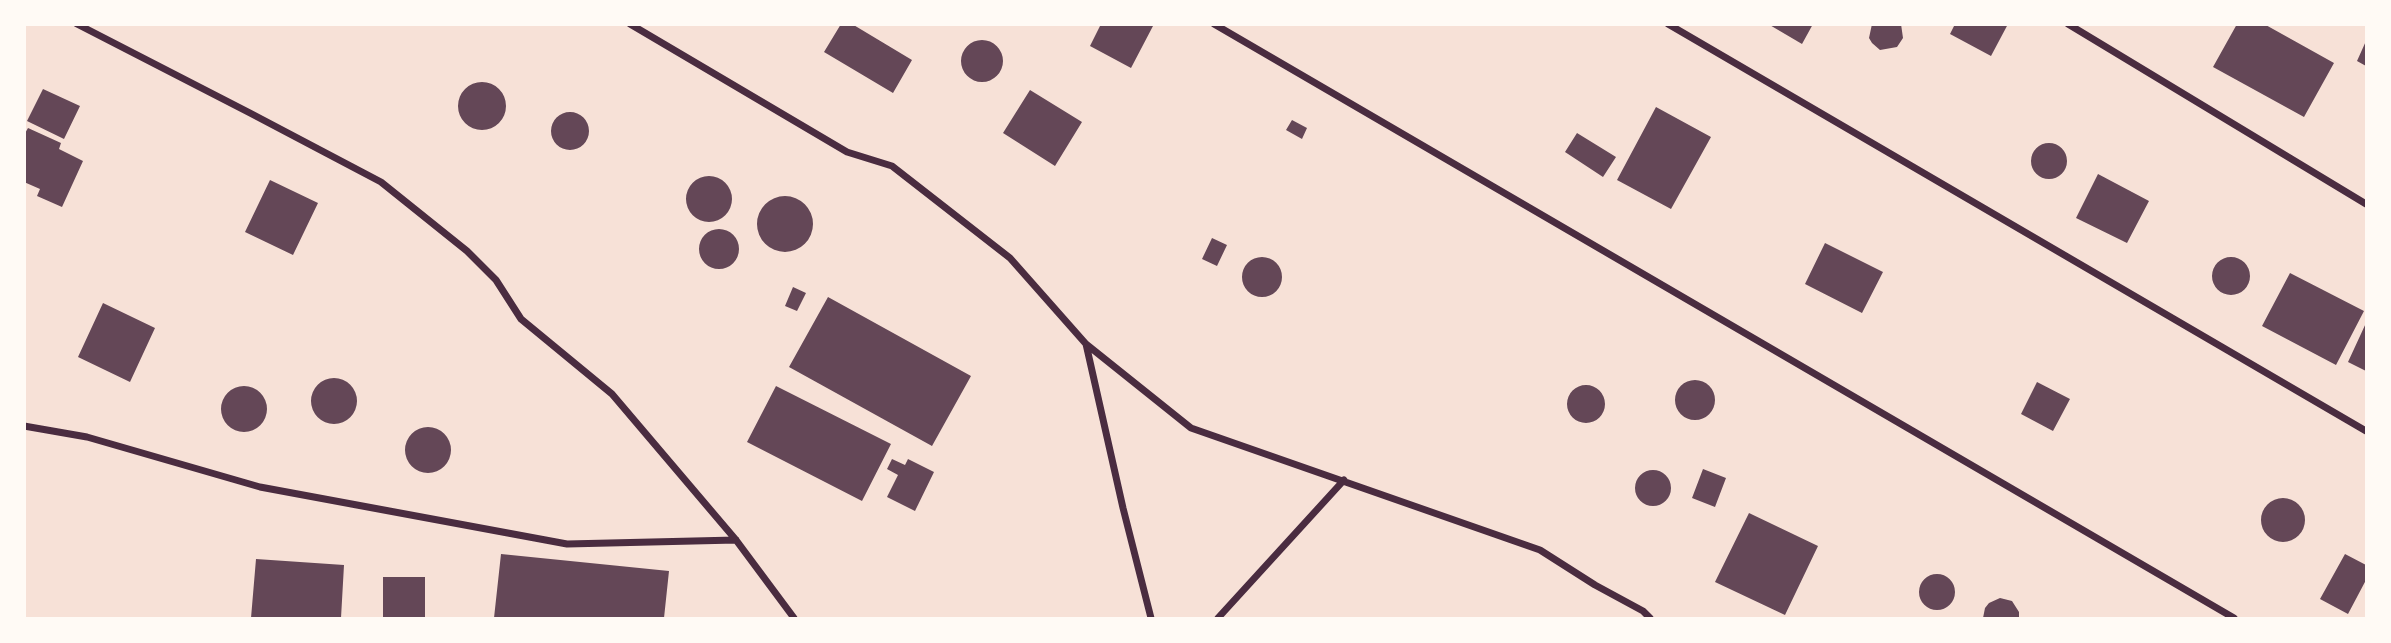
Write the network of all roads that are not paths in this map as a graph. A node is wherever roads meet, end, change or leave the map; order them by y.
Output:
1 (77, 24) edge
2 (630, 24) edge
3 (1214, 24) edge
4 (1668, 24) edge
5 (2068, 24) edge
6 (2367, 204) edge
7 (1086, 344) junction
8 (24, 426) edge
9 (2367, 431) edge
10 (1344, 480) junction
11 (736, 540) junction
12 (794, 618) edge
13 (1151, 618) edge
14 (1218, 618) edge
15 (1650, 618) edge
16 (2234, 618) edge

1 - 11 street
2 - 7 street
3 - 16 street
4 - 9 street
5 - 6 street
7 - 10 street
7 - 13 street
8 - 11 street
10 - 14 street
10 - 15 street
11 - 12 street

